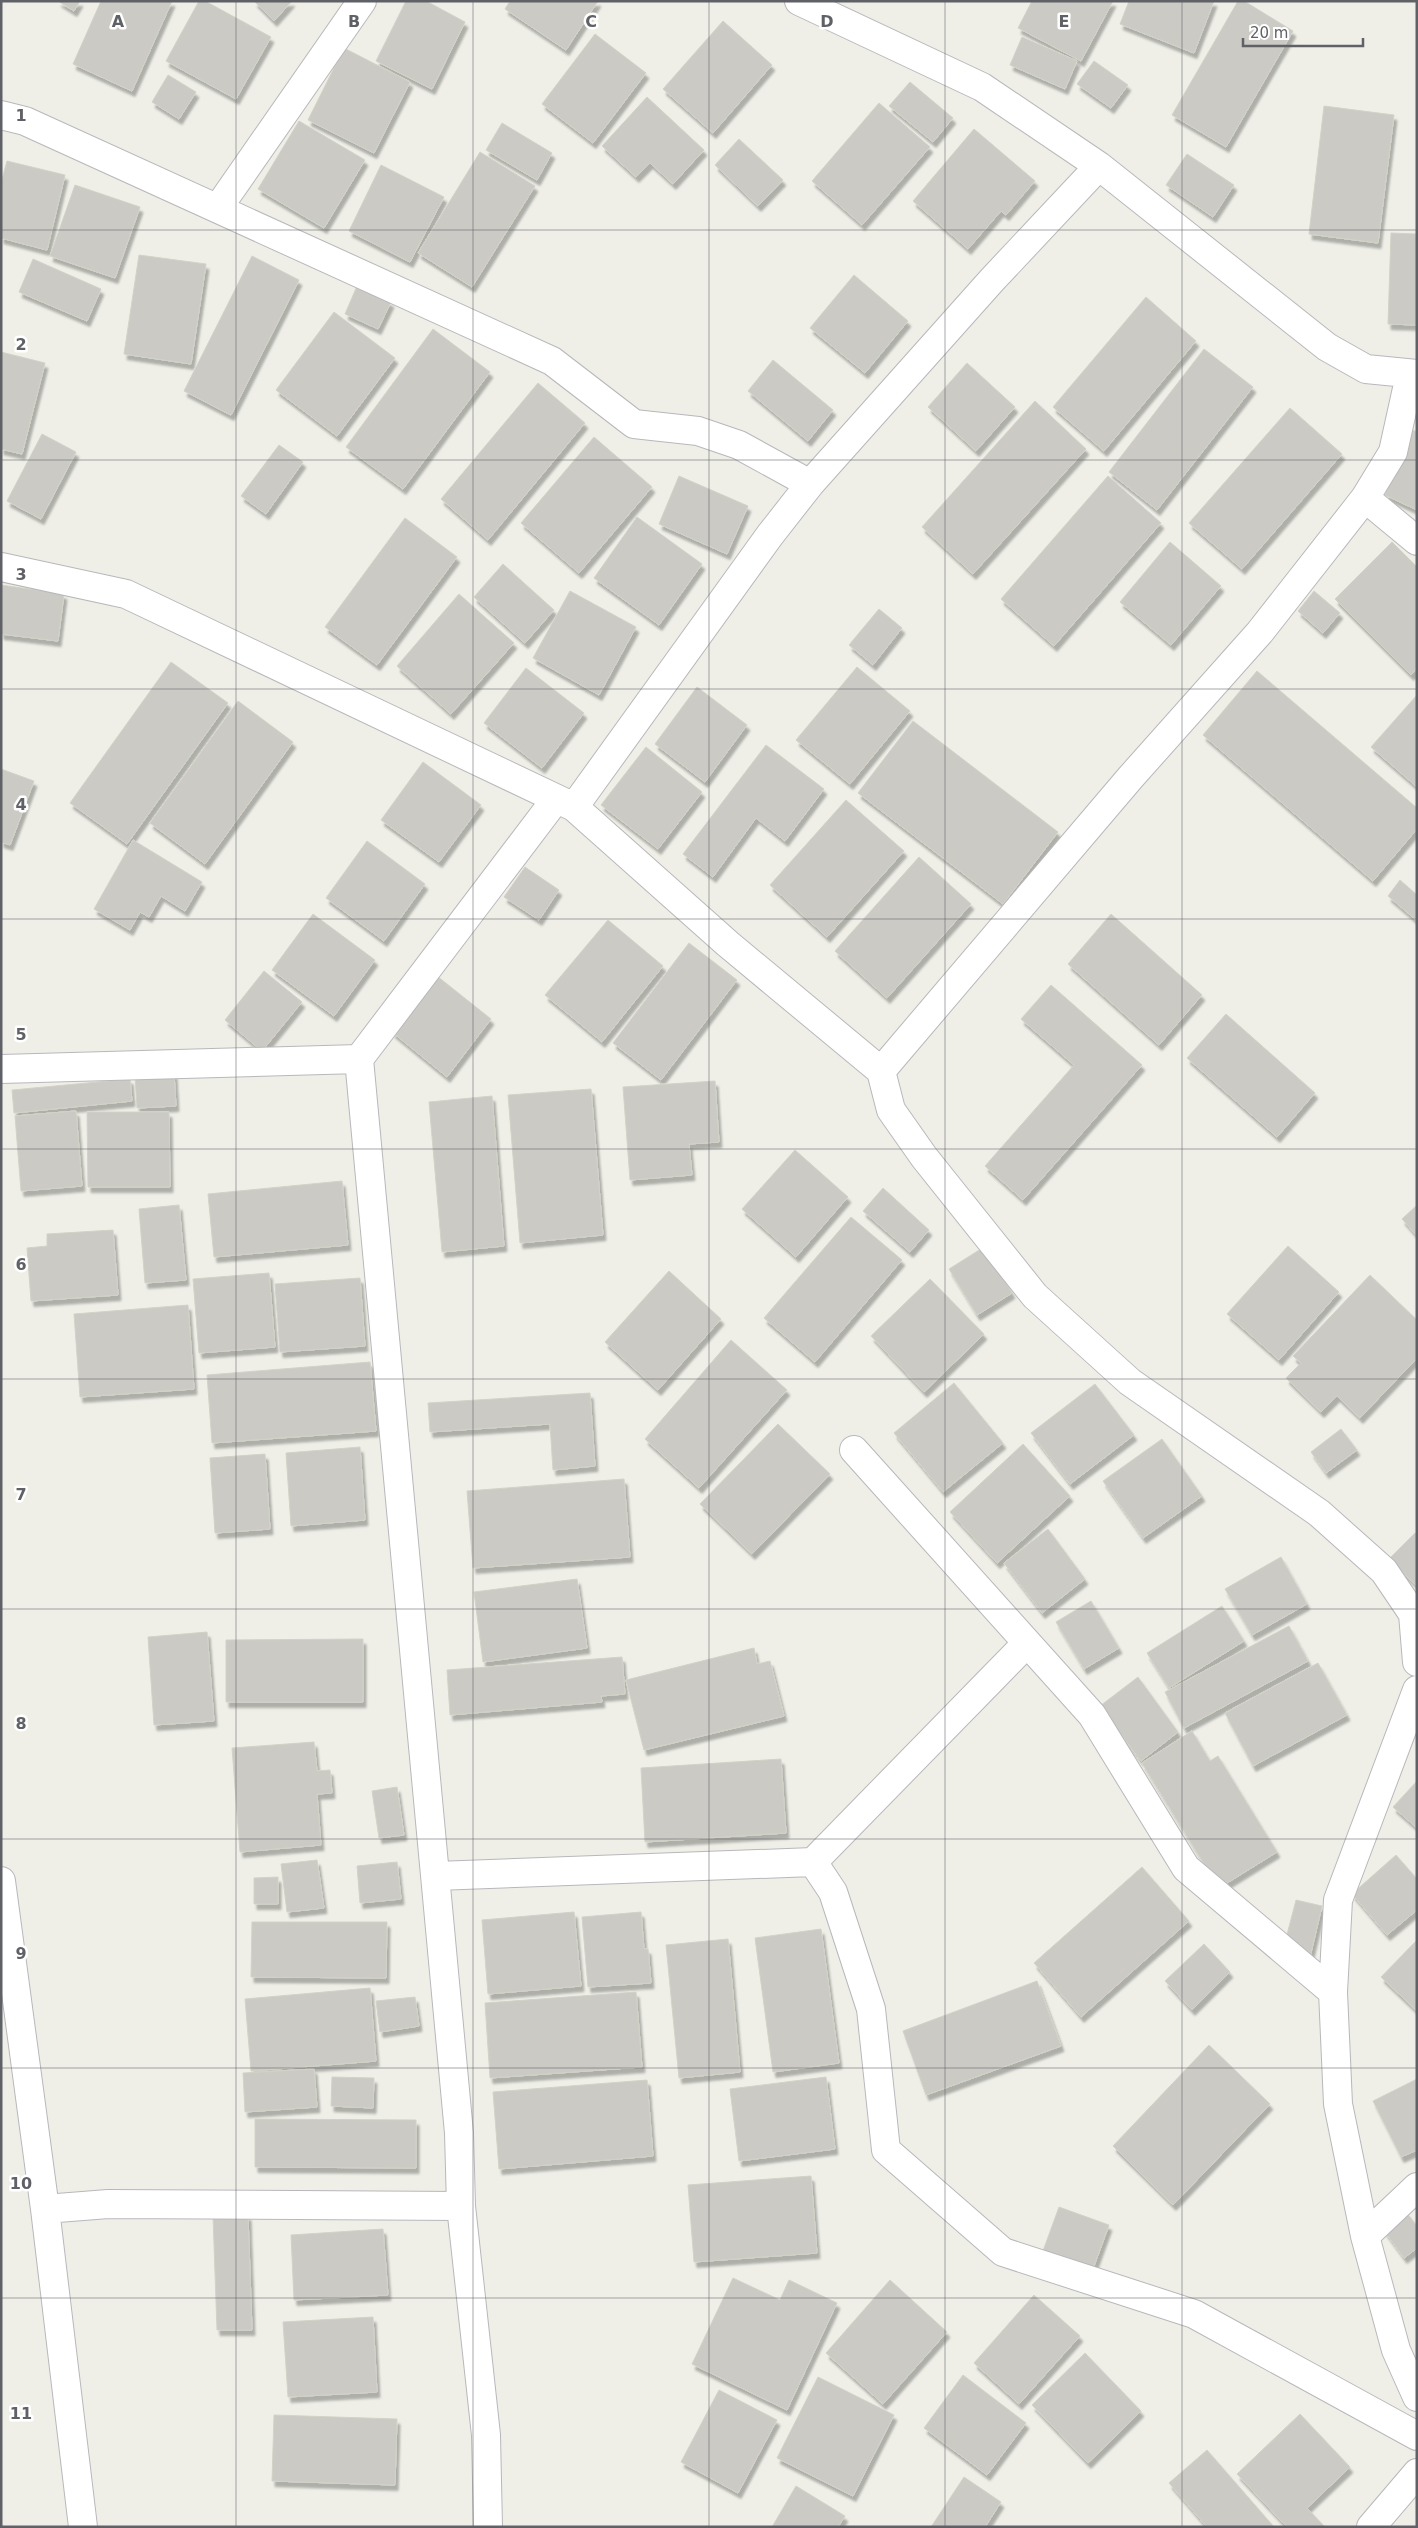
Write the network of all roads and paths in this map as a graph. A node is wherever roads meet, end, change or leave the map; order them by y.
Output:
1 (362, 1) edge
2 (800, 1) edge
3 (1, 115) edge
4 (1099, 166) junction
5 (218, 208) junction
6 (1414, 375) edge
7 (810, 484) junction
8 (1365, 498) junction
9 (1417, 541) edge
10 (1, 567) edge
11 (565, 803) junction
12 (359, 1059) junction
13 (1, 1069) edge
14 (881, 1072) junction
15 (854, 1450) dead end
16 (1415, 1613) edge
17 (1028, 1643) junction
18 (1417, 1662) edge
19 (1417, 1690) edge
20 (813, 1862) junction
21 (436, 1876) junction
22 (1, 1881) edge
23 (1333, 1992) junction
24 (1417, 2187) edge
25 (461, 2206) junction
26 (45, 2209) junction
27 (1365, 2236) junction
28 (1417, 2398) edge
29 (1417, 2436) edge
30 (1417, 2474) edge
31 (82, 2527) edge
32 (488, 2527) edge
33 (1371, 2527) edge

1 - 5 street
2 - 4 street
3 - 5 street
4 - 6 street
4 - 7 street
5 - 7 street
6 - 8 street
7 - 11 street
8 - 9 street
8 - 14 street
10 - 11 street
11 - 12 street
11 - 14 street
12 - 13 street
12 - 21 street
14 - 16 street
15 - 17 street
16 - 18 street
17 - 20 street
17 - 23 street
19 - 23 street
20 - 21 street
20 - 29 street
21 - 25 street
22 - 26 street
23 - 27 street
24 - 27 street
25 - 26 street
25 - 32 street
26 - 31 street
27 - 28 street
30 - 33 street

